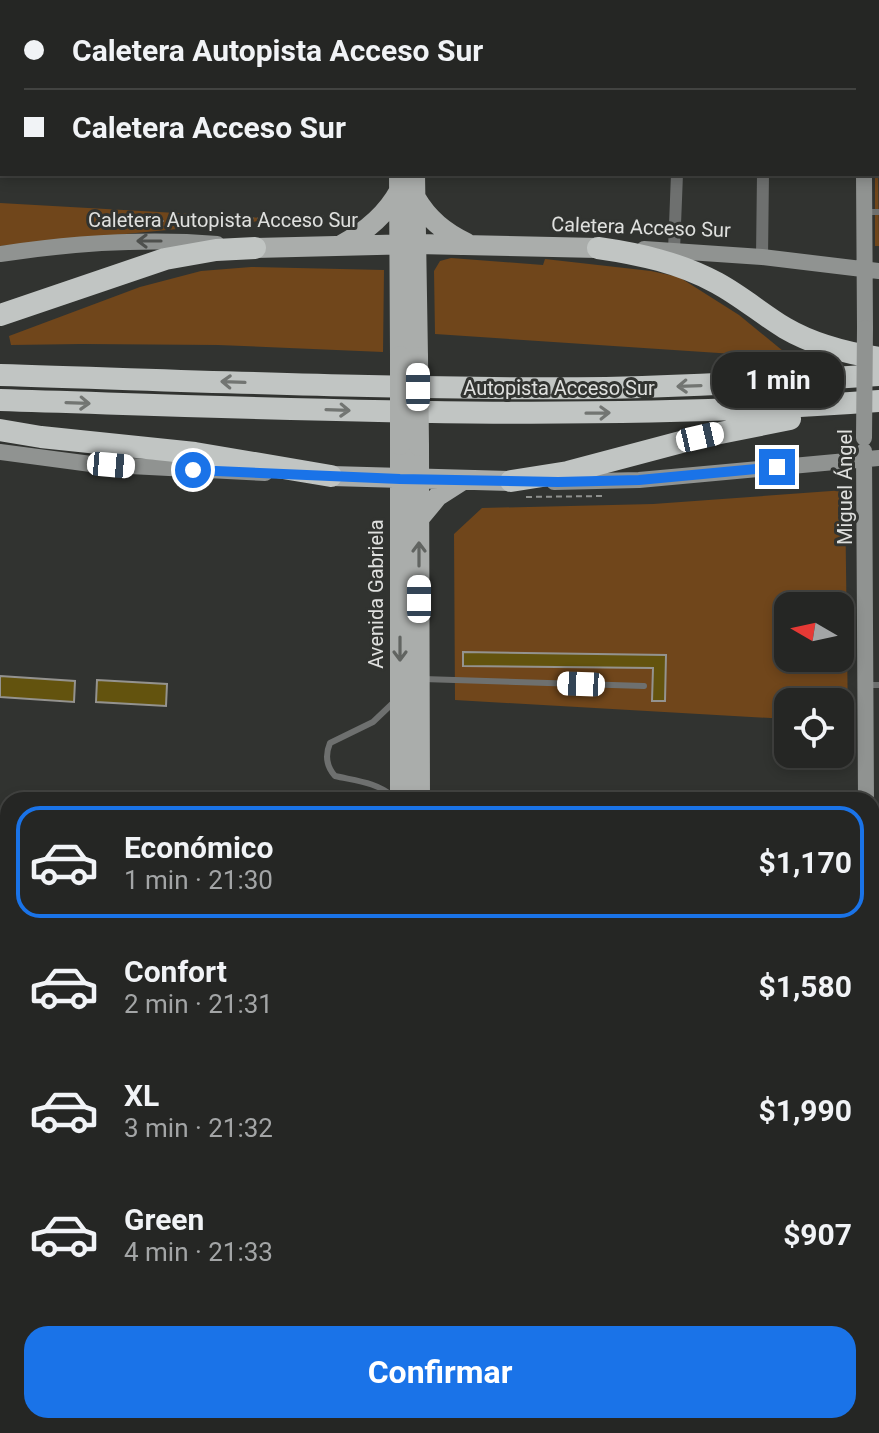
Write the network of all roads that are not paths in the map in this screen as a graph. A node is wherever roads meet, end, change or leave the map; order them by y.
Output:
1 (677, 176) edge
2 (763, 176) edge
3 (864, 176) edge
4 (405, 188) edge
5 (872, 212) edge
6 (408, 244) junction
7 (341, 245) junction
8 (475, 245) junction
9 (255, 248) junction
10 (598, 248) junction
11 (674, 250) junction
12 (0, 254) edge
13 (762, 257) junction
14 (872, 269) edge
15 (0, 315) edge
16 (879, 358) edge
17 (0, 375) edge
18 (879, 375) edge
19 (0, 400) edge
20 (879, 401) edge
21 (0, 430) edge
22 (0, 452) edge
23 (872, 459) edge
24 (331, 476) junction
25 (358, 477) junction
26 (410, 479) junction
27 (463, 480) junction
28 (511, 481) junction
29 (410, 517) junction
30 (872, 640) edge
31 (419, 679) junction
32 (872, 685) edge
33 (644, 686) dead end
34 (399, 696) junction
35 (872, 724) edge
36 (387, 792) edge
37 (399, 792) edge
38 (420, 792) edge
39 (867, 792) edge

1 - 11 street
2 - 13 street
3 - 5 main road, Miguel Ángel
4 - 6 main road, Avenida Gabriela
4 - 7 main road
4 - 8 main road
5 - 14 main road, Miguel Ángel
6 - 7 main road, Caletera Autopista Acceso Sur
6 - 8 main road, Caletera Acceso Sur
6 - 26 main road, Avenida Gabriela, bridge
7 - 9 main road, Caletera Autopista Acceso Sur
8 - 10 main road, Caletera Acceso Sur
9 -> 12 main road, Caletera Autopista Acceso Sur
9 - 15 highway
10 - 11 main road, Caletera Acceso Sur
10 - 16 highway
11 - 13 main road, Caletera Acceso Sur
13 - 14 main road, Caletera Acceso Sur
14 - 23 main road, Miguel Ángel, bridge
18 -> 17 highway, Autopista Acceso Sur
19 -> 20 highway, Autopista Acceso Sur
20 - 28 highway
21 - 24 highway
22 - 24 main road
23 - 28 main road
23 - 30 main road, Miguel Ángel
24 - 25 main road
25 - 26 main road
25 - 29 main road
26 - 27 main road
26 - 29 main road, Avenida Gabriela
27 - 28 main road
27 - 29 main road
31 -> 29 main road, Avenida Gabriela
29 -> 34 main road, Avenida Gabriela
30 - 32 main road, Miguel Ángel
31 - 33 lane
31 - 38 main road, Avenida Gabriela
32 - 35 main road, Miguel Ángel
34 - 36 lane
34 - 37 main road, Avenida Gabriela
35 - 39 main road, Miguel Ángel

